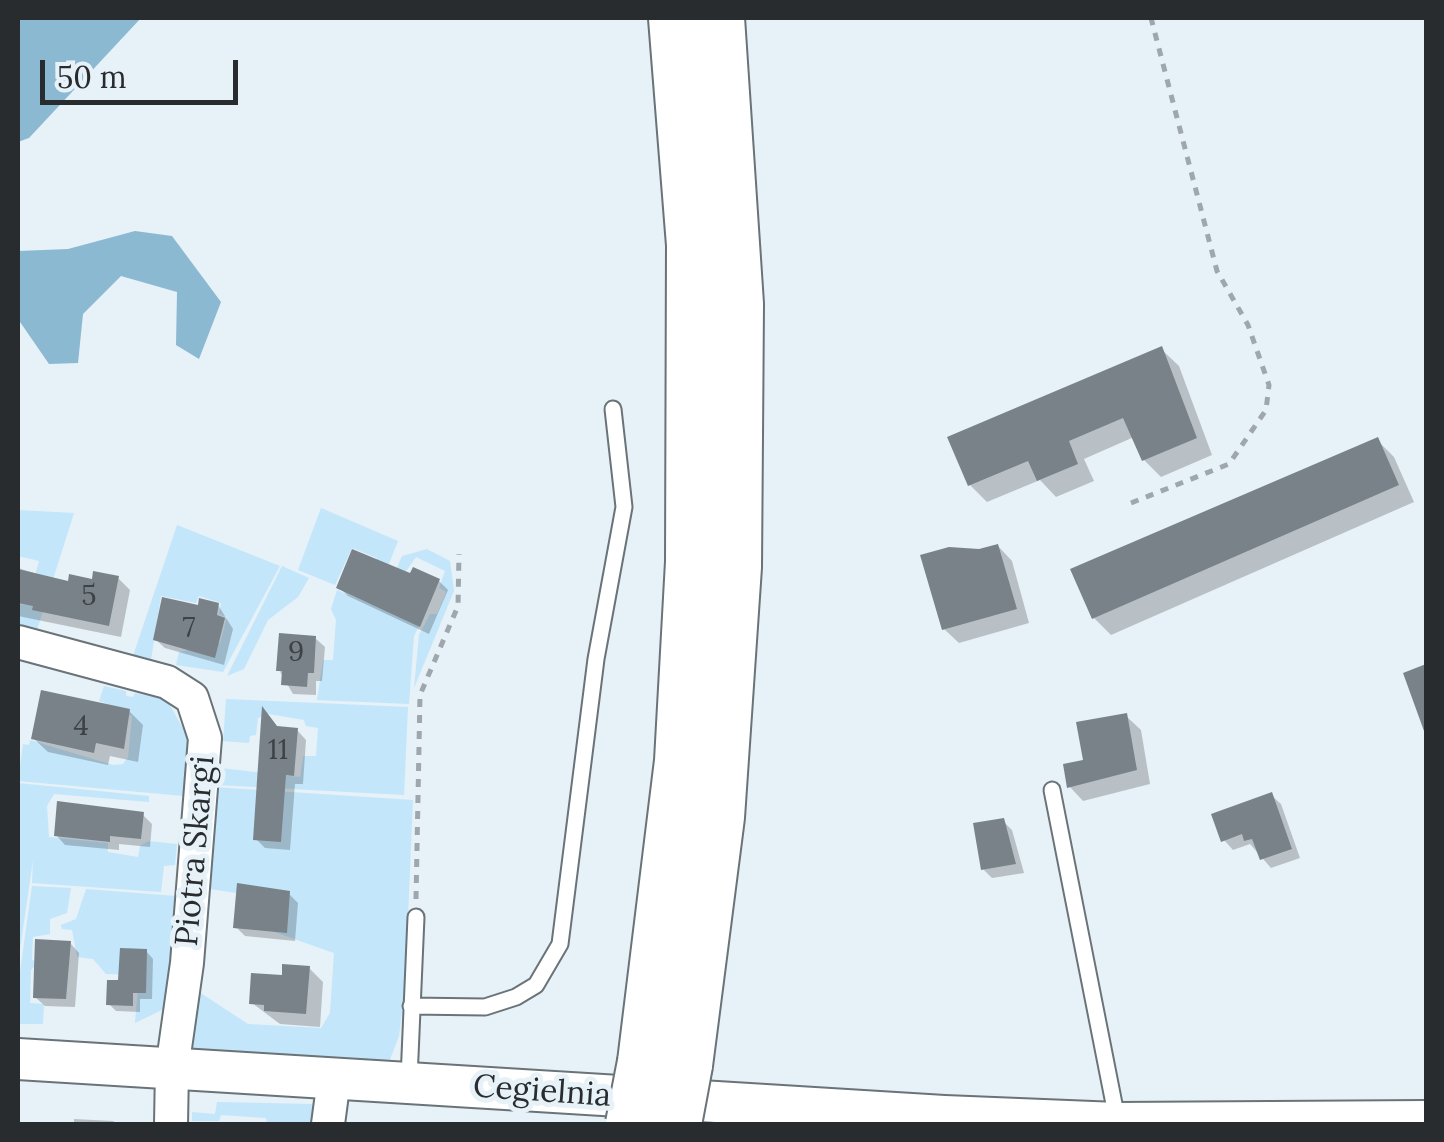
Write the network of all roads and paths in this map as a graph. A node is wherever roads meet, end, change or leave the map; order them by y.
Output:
1 (674, 18) edge
2 (719, 18) edge
3 (1150, 18) edge
4 (612, 409) dead end
5 (1131, 503) dead end
6 (459, 554) dead end
7 (18, 642) edge
8 (1052, 790) dead end
9 (416, 917) joint
10 (412, 1006) junction
11 (18, 1059) edge
12 (665, 1064) junction
13 (172, 1069) junction
14 (334, 1079) junction
15 (408, 1083) junction
16 (1426, 1121) edge
17 (1117, 1123) edge
18 (171, 1124) edge
19 (328, 1124) edge
20 (632, 1124) edge
21 (676, 1124) edge
22 (1215, 1124) edge

1 - 12 main road
2 - 12 main road
3 - 5 path
4 - 10 lane
6 - 9 path
7 - 13 street, Piotra Skargi
8 - 17 lane
9 - 10 lane
10 - 15 lane
11 - 13 street, Cegielnia
12 - 20 main road, bridge
12 - 21 main road, bridge
13 - 14 street, Cegielnia
13 - 18 street, Piotra Skargi
14 - 15 street, Cegielnia
14 - 19 street
15 - 17 street, Cegielnia
16 - 22 street, Cegielnia
17 - 22 street, Cegielnia

